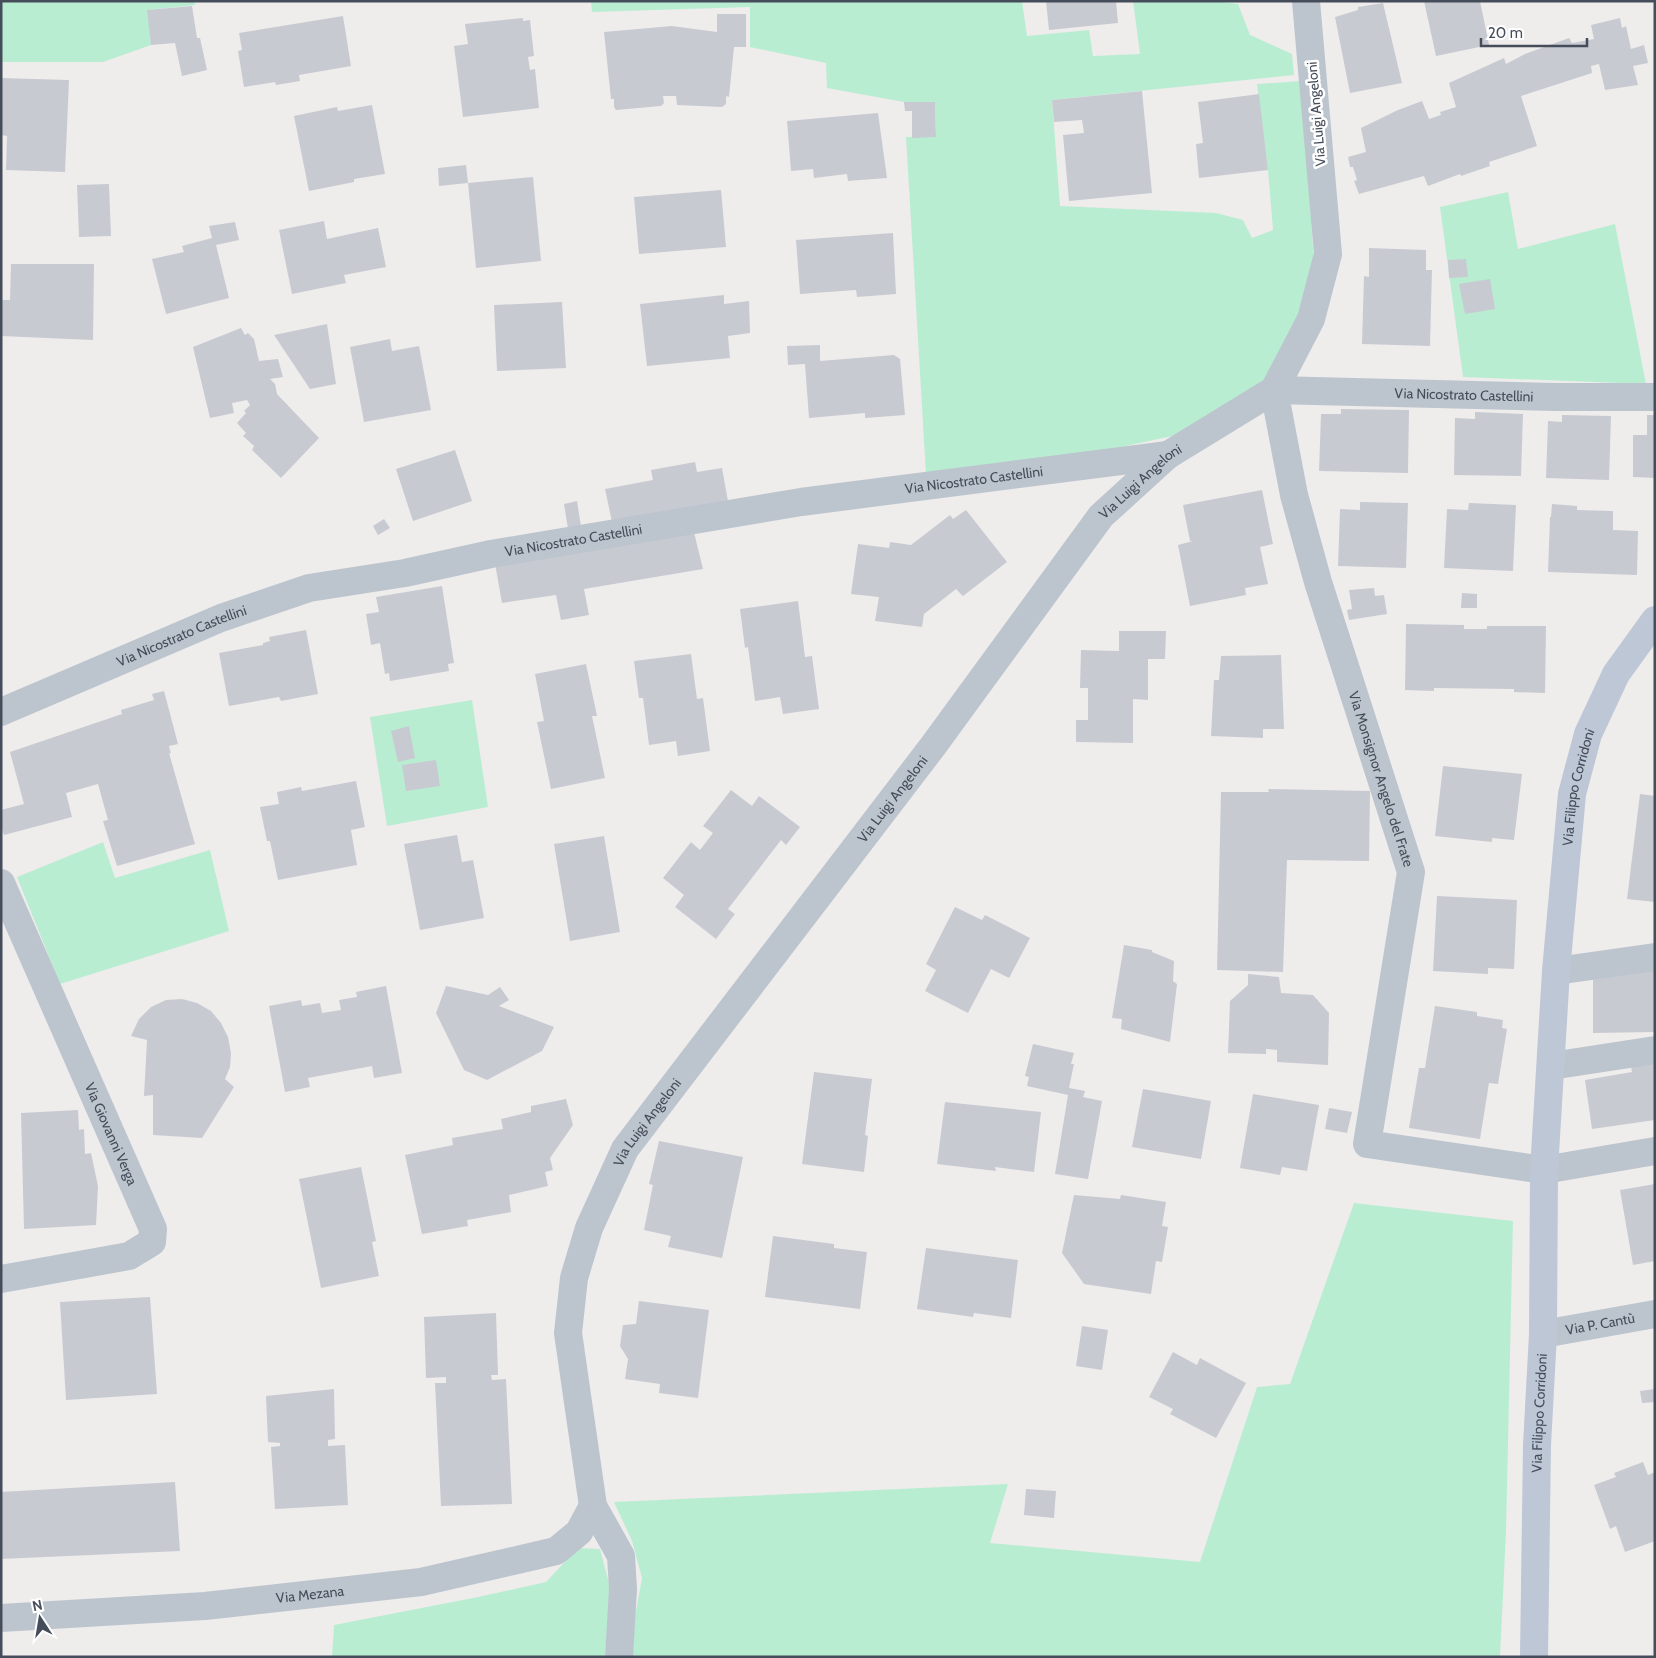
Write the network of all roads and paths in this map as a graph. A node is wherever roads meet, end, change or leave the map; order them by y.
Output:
1 (1306, 1) edge
2 (1274, 390) junction
3 (1655, 397) edge
4 (1168, 455) junction
5 (1655, 620) edge
6 (1, 712) edge
7 (1, 883) edge
8 (1655, 957) edge
9 (1556, 971) junction
10 (1655, 1050) edge
11 (1551, 1066) junction
12 (1655, 1151) edge
13 (1544, 1170) junction
14 (1, 1279) edge
15 (1655, 1314) edge
16 (1543, 1334) junction
17 (593, 1506) junction
18 (1, 1618) edge
19 (620, 1657) edge
20 (1534, 1657) edge

1 - 2 street, Via Luigi Angeloni
2 - 3 street, Via Nicostrato Castellini
2 - 4 street, Via Luigi Angeloni
2 - 13 street, Via Monsignor Angelo del Frate
4 - 6 street, Via Nicostrato Castellini
4 - 17 street, Via Luigi Angeloni
5 - 9 street, Via Filippo Corridoni
7 - 14 street, Via Giovanni Verga
8 - 9 street
9 - 11 street, Via Filippo Corridoni
10 - 11 street
11 - 13 street, Via Filippo Corridoni
12 - 13 street
13 - 16 street, Via Filippo Corridoni
15 - 16 street, Via P. Cantù
16 - 20 street, Via Filippo Corridoni
17 - 18 street, Via Mezana
17 - 19 street, Via Luigi Angeloni

